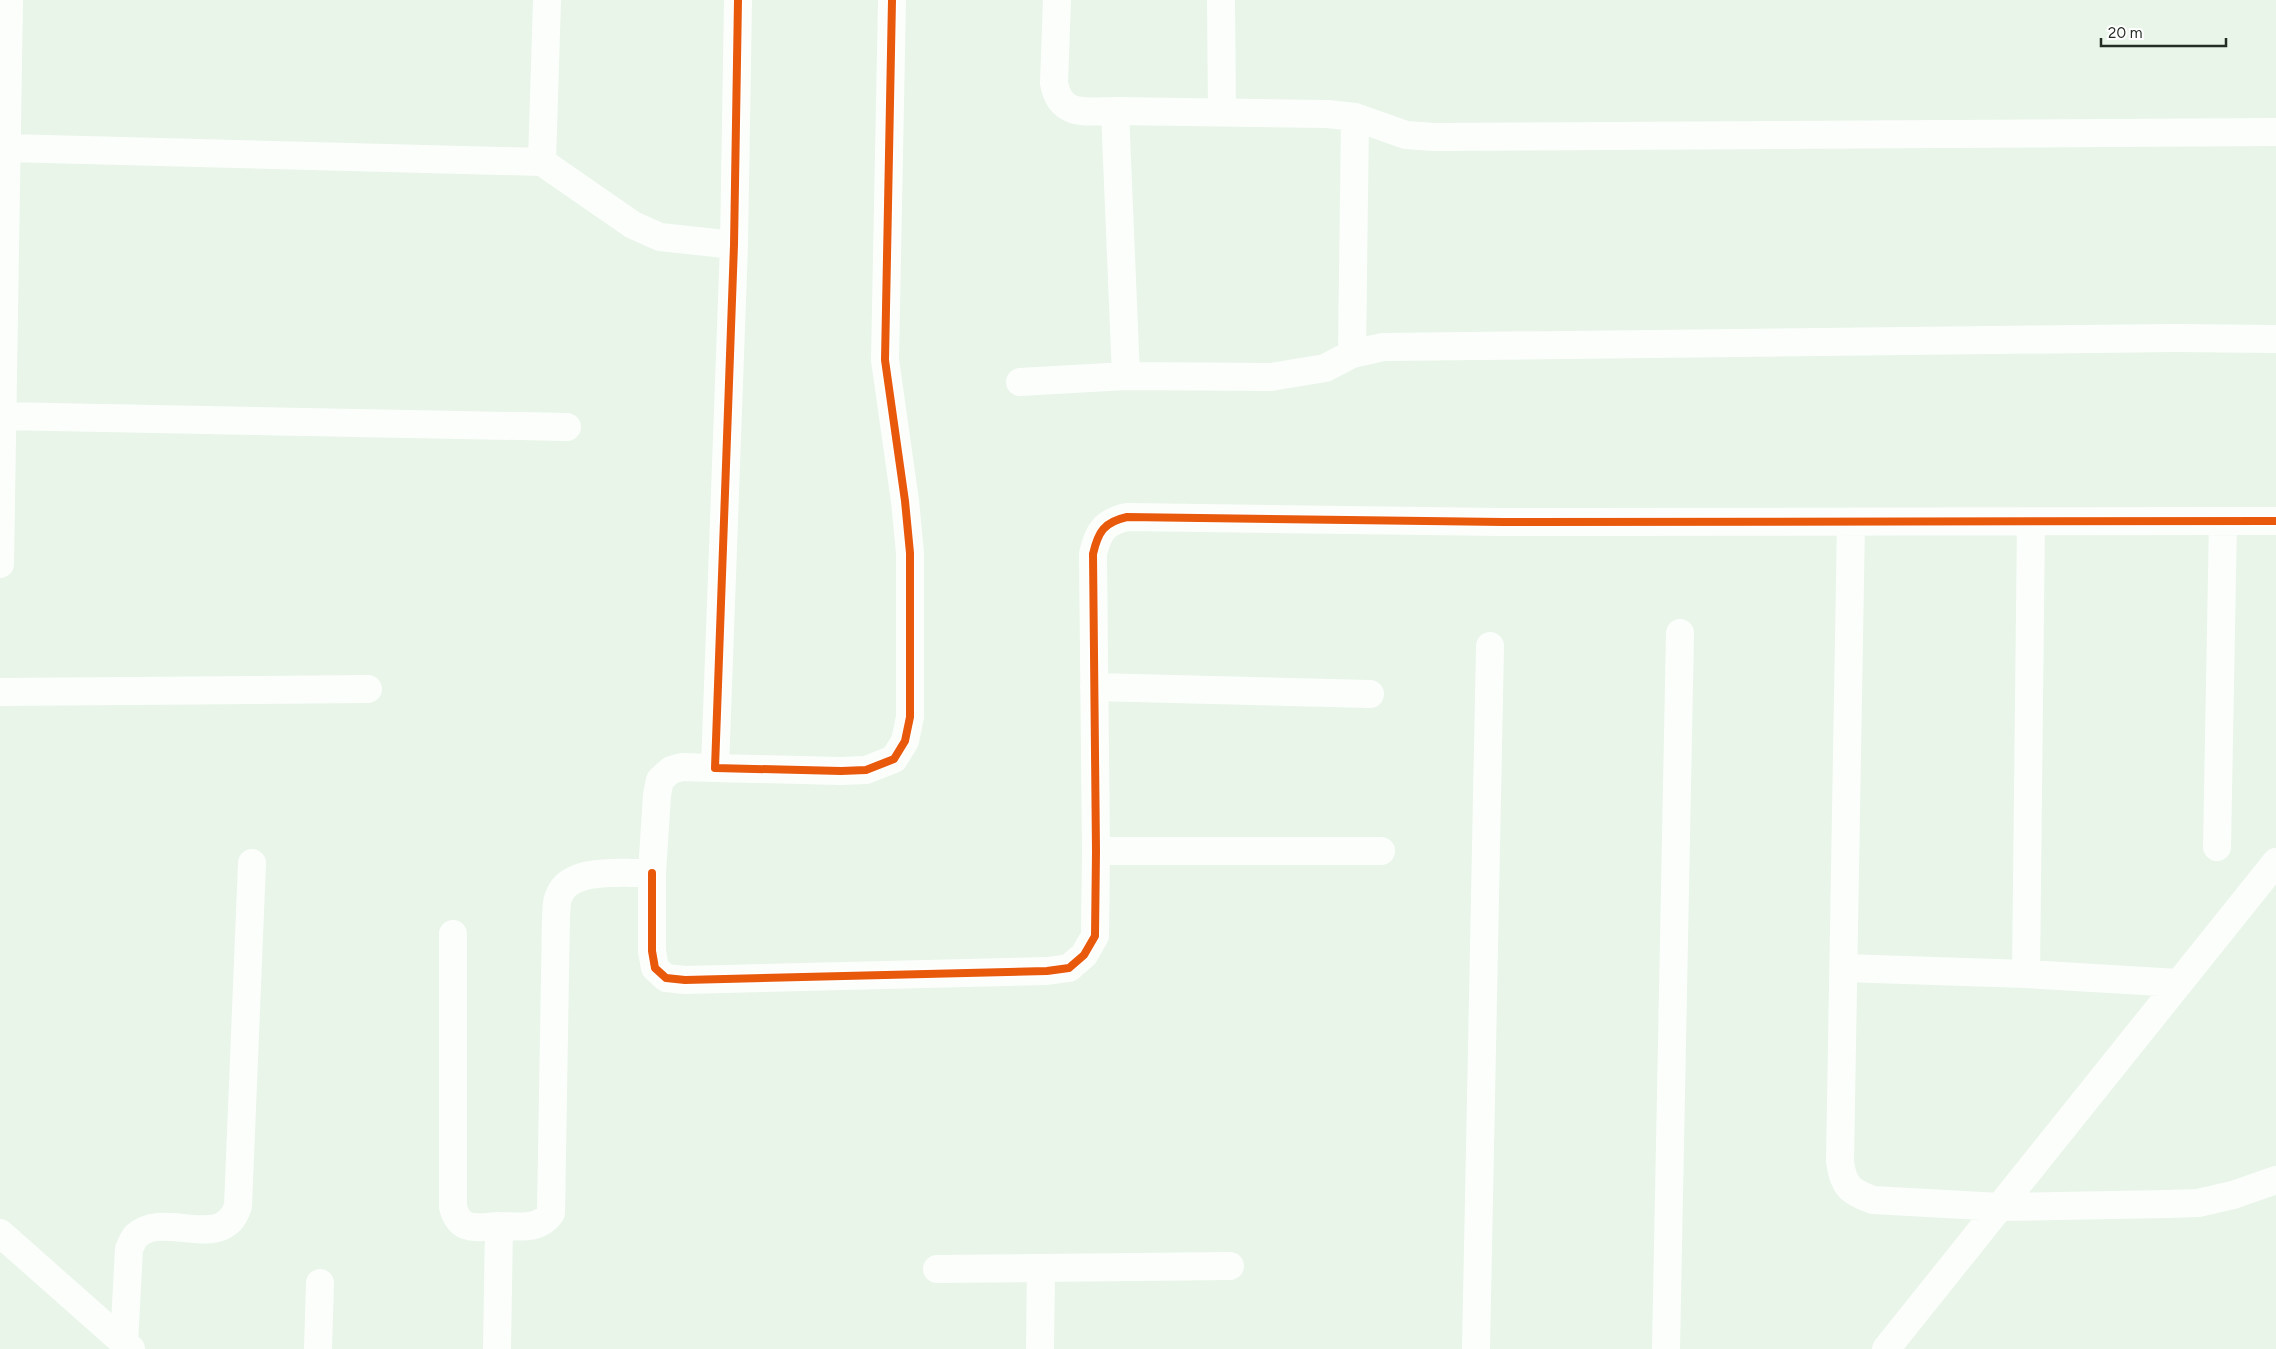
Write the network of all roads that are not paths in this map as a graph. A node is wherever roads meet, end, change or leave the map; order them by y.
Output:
1 (9, 0) edge
2 (547, 0) edge
3 (738, 0) edge
4 (892, 0) edge
5 (1057, 0) edge
6 (1221, 0) edge
7 (1115, 111) junction
8 (1222, 112) junction
9 (1355, 117) junction
10 (2276, 132) edge
11 (7, 148) junction
12 (542, 162) junction
13 (734, 245) junction
14 (2276, 339) edge
15 (1352, 354) junction
16 (1126, 376) junction
17 (1020, 382) dead end
18 (2, 416) junction
19 (567, 427) dead end
20 (2223, 521) junction
21 (2276, 521) edge
22 (1851, 522) junction
23 (2031, 522) junction
24 (0, 564) edge
25 (1680, 633) dead end
26 (1490, 646) dead end
27 (1094, 687) junction
28 (368, 689) dead end
29 (0, 692) edge
30 (1370, 694) dead end
31 (715, 768) junction
32 (2217, 847) dead end
33 (1096, 851) junction
34 (1382, 851) dead end
35 (2276, 862) edge
36 (252, 863) dead end
37 (652, 873) junction
38 (453, 934) dead end
39 (1844, 968) junction
40 (2026, 974) junction
41 (2178, 983) junction
42 (2276, 1180) edge
43 (2000, 1207) junction
44 (499, 1226) junction
45 (0, 1233) edge
46 (1230, 1266) dead end
47 (1040, 1268) junction
48 (937, 1269) dead end
49 (320, 1283) dead end
50 (127, 1346) edge
51 (318, 1349) edge
52 (497, 1349) edge
53 (1040, 1349) edge
54 (1476, 1349) edge
55 (1666, 1349) edge
56 (1886, 1349) edge

1 - 11 street
2 - 12 street
3 - 13 street
4 - 31 street
5 - 7 street
6 - 8 street
7 - 8 street
7 - 16 street
8 - 9 street
9 - 10 street
9 - 15 street
11 - 12 street
11 - 18 street
12 - 13 street
13 - 31 street
14 - 15 street
15 - 16 street
16 - 17 street
18 - 19 street
18 - 24 street
20 - 21 street
20 - 23 street
20 - 32 street
22 - 23 street
22 - 27 street
22 - 39 street
23 - 40 street
25 - 55 street
26 - 54 street
27 - 30 street
27 - 33 street
28 - 29 street
31 - 37 street
33 - 34 street
33 - 37 street
35 - 41 street
36 - 50 street
37 - 44 street
38 - 44 street
39 - 40 street
39 - 43 street
40 - 41 street
41 - 43 street
42 - 43 street
43 - 56 street
44 - 52 street
45 - 50 street
46 - 47 street
47 - 48 street
47 - 53 street
49 - 51 street

